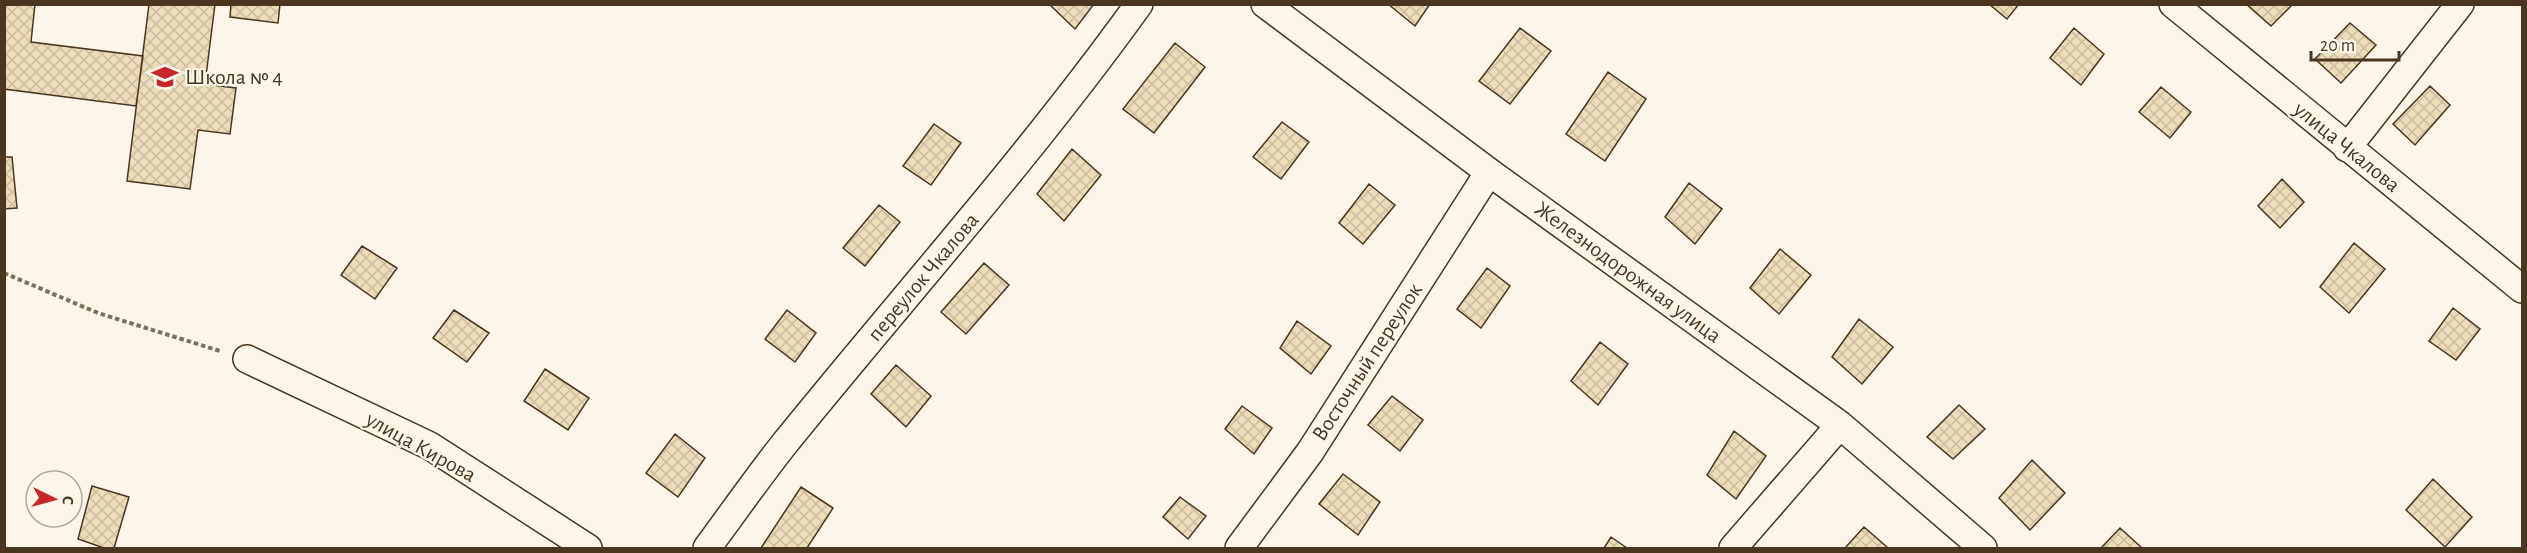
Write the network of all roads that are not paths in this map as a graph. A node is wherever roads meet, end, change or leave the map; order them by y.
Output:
1 (1139, 4) edge
2 (1265, 4) edge
3 (2173, 4) edge
4 (2460, 4) edge
5 (2347, 148) junction
6 (1488, 172) junction
7 (2523, 289) edge
8 (247, 359) road end
9 (1840, 425) junction
10 (588, 549) edge
11 (707, 549) edge
12 (1239, 549) edge
13 (1733, 549) edge
14 (1983, 549) edge

1 - 11 street, переулок Чкалова
2 - 6 street, Железнодорожная улица
3 - 5 street, улица Чкалова
4 - 5 street
5 - 7 street, улица Чкалова
6 - 9 street, Железнодорожная улица
6 - 12 street, Восточный переулок
8 - 10 street, улица Кирова
9 - 13 street
9 - 14 street, Железнодорожная улица

